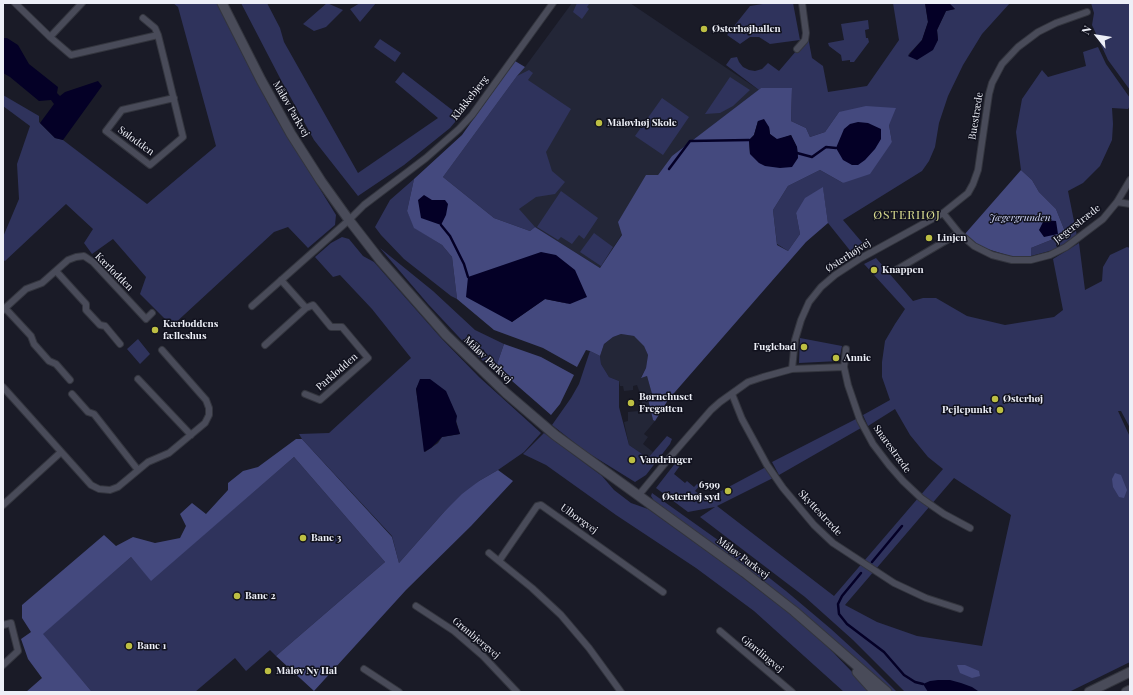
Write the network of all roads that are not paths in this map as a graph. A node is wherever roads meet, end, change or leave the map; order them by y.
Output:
1 (15, 3) edge
2 (82, 3) edge
3 (222, 3) edge
4 (553, 3) edge
5 (802, 3) edge
6 (1087, 12) dead end
7 (143, 18) dead end
8 (158, 35) junction
9 (50, 37) junction
10 (797, 49) dead end
11 (174, 98) junction
12 (1130, 180) edge
13 (1117, 202) junction
14 (1130, 204) edge
15 (943, 213) junction
16 (349, 220) junction
17 (959, 233) junction
18 (896, 270) dead end
19 (56, 271) junction
20 (281, 280) junction
21 (252, 306) dead end
22 (306, 308) junction
23 (4, 309) edge
24 (152, 313) dead end
25 (120, 344) dead end
26 (265, 345) dead end
27 (162, 350) dead end
28 (846, 350) dead end
29 (844, 367) junction
30 (792, 369) junction
31 (138, 379) dead end
32 (70, 380) dead end
33 (3, 387) edge
34 (72, 394) dead end
35 (305, 394) dead end
36 (732, 394) junction
37 (191, 435) junction
38 (61, 452) junction
39 (138, 470) junction
40 (638, 496) junction
41 (3, 505) edge
42 (970, 528) dead end
43 (489, 553) dead end
44 (499, 561) junction
45 (663, 592) dead end
46 (416, 606) dead end
47 (960, 609) dead end
48 (3, 625) edge
49 (720, 631) dead end
50 (834, 647) junction
51 (3, 665) edge
52 (364, 669) dead end
53 (1130, 672) edge
54 (1130, 690) edge
55 (399, 692) edge
56 (518, 692) edge
57 (621, 692) edge
58 (792, 692) edge
59 (875, 692) edge
60 (887, 692) edge
61 (1089, 692) edge
62 (1126, 692) edge

1 - 9 street
2 - 9 street
3 - 16 street, Måløv Parkvej
4 - 16 street, Klakkebjerg
5 - 10 street
6 - 15 street, Buestræde
7 - 8 street, Sølodden
8 - 9 street
8 - 11 street, Sølodden
11 - 11 street, Sølodden
12 - 13 street, Jægerstræde
13 - 14 street
13 - 17 street, Jægerstræde
15 - 17 street, Jægerstræde
15 - 30 street, Østerhøjvej
16 - 20 street
16 - 40 street, Måløv Parkvej
17 - 18 street
19 - 23 street, Kærlodden
19 - 24 street, Kærlodden
19 - 25 street
20 - 21 street
20 - 22 street, Parklodden
22 - 26 street
22 - 35 street, Parklodden
23 - 32 street, Kærlodden
27 - 37 street
28 - 29 street, Snarestræde
29 - 30 street
29 - 42 street, Snarestræde
30 - 36 street
31 - 37 street
33 - 38 street
34 - 39 street
36 - 40 street
36 - 47 street, Skyttestræde
37 - 39 street
38 - 39 street
38 - 41 street
40 - 50 street, Måløv Parkvej
43 - 44 street
44 - 45 street, Ulborgvej
44 - 57 street
46 - 56 street, Grønbjergvej
48 - 51 street
49 - 58 street, Gjørdingvej
50 - 59 street, Måløv Parkvej
50 - 60 street, Måløv Parkvej
52 - 55 street
53 - 61 street
54 - 62 street

